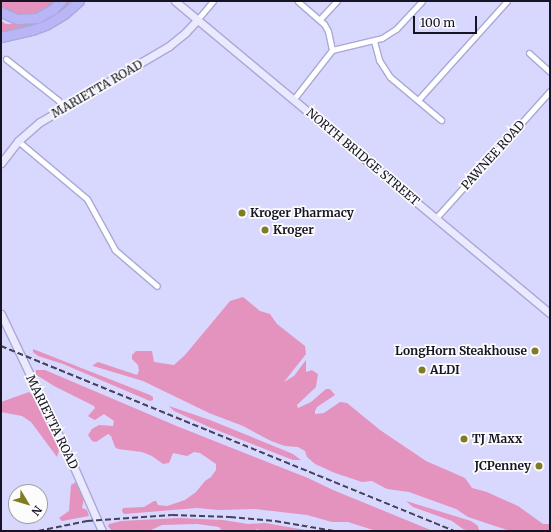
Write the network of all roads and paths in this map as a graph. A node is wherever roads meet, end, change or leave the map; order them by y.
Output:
1 (61, 1) edge
2 (79, 1) edge
3 (176, 1) edge
4 (213, 1) edge
5 (298, 1) edge
6 (337, 1) edge
7 (422, 1) edge
8 (507, 1) edge
9 (1, 12) edge
10 (320, 19) junction
11 (198, 20) junction
12 (1, 37) edge
13 (374, 41) junction
14 (332, 50) junction
15 (529, 53) dead end
16 (6, 59) dead end
17 (550, 72) edge
18 (550, 92) edge
19 (293, 100) junction
20 (418, 100) junction
21 (64, 108) junction
22 (441, 120) dead end
23 (18, 141) junction
24 (2, 160) edge
25 (436, 218) junction
26 (157, 286) dead end
27 (550, 313) edge
28 (1, 314) edge
29 (102, 531) edge

1 - 9 highway
2 - 12 highway
3 - 11 main road, NORTH BRIDGE STREET
4 - 11 street
5 - 10 street
6 - 10 street
7 - 13 street
8 - 20 street
10 - 14 street
11 - 19 main road, NORTH BRIDGE STREET
11 - 21 main road, MARIETTA ROAD
13 - 14 street
13 - 20 street
14 - 19 street
15 - 17 street
16 - 21 street
18 - 25 street, PAWNEE ROAD
19 - 25 main road, NORTH BRIDGE STREET
20 - 22 street
21 - 23 main road, MARIETTA ROAD
23 - 24 main road, MARIETTA ROAD
23 - 26 street
25 - 27 main road, NORTH BRIDGE STREET
28 - 29 main road, MARIETTA ROAD

